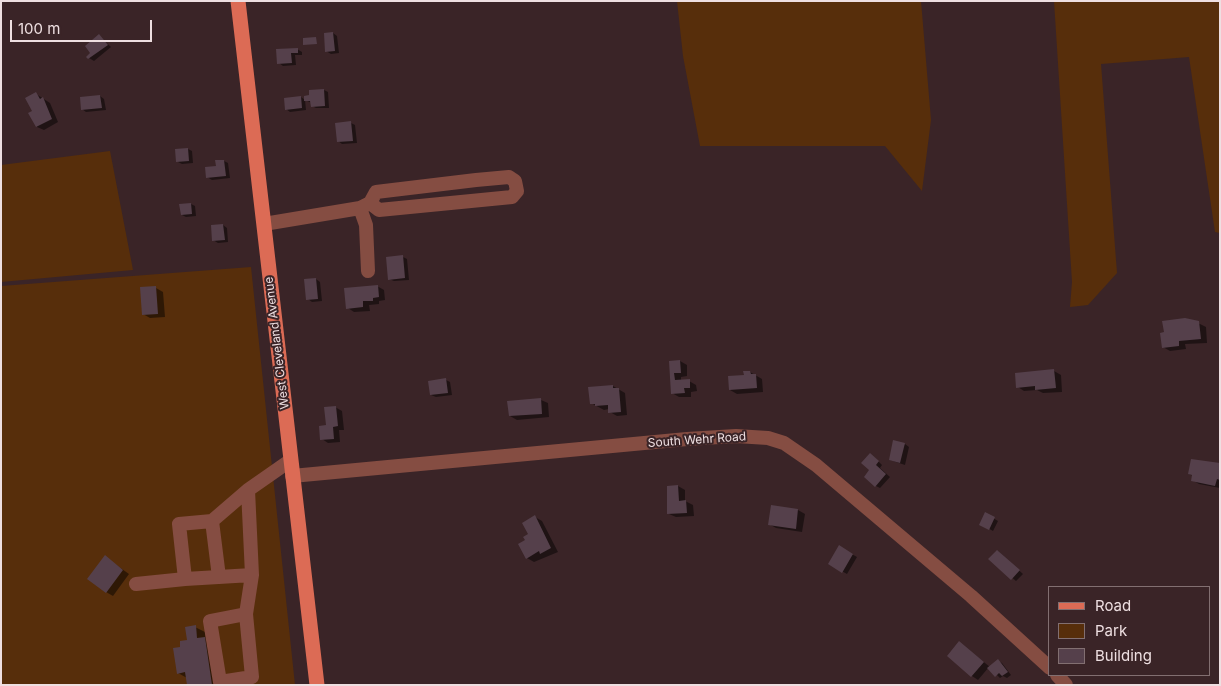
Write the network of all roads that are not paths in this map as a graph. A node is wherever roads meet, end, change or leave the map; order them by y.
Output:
1 (238, 1) edge
2 (365, 206) junction
3 (264, 224) junction
4 (368, 270) dead end
5 (291, 460) junction
6 (292, 476) junction
7 (248, 490) junction
8 (212, 521) junction
9 (252, 575) junction
10 (219, 577) junction
11 (185, 579) junction
12 (136, 584) dead end
13 (246, 614) junction
14 (1048, 666) edge
15 (317, 685) edge

1 - 3 main road, West Cleveland Avenue
2 - 2 street
2 - 3 street
2 - 4 street
3 - 5 main road, West Cleveland Avenue
5 - 6 main road, West Cleveland Avenue
5 - 7 street
6 - 14 street, South Wehr Road
6 - 15 main road, West Cleveland Avenue
7 - 8 street
7 - 9 street
8 - 10 street
8 - 11 street
9 - 10 street
9 - 13 street
10 - 11 street
11 - 12 street
13 - 13 street

